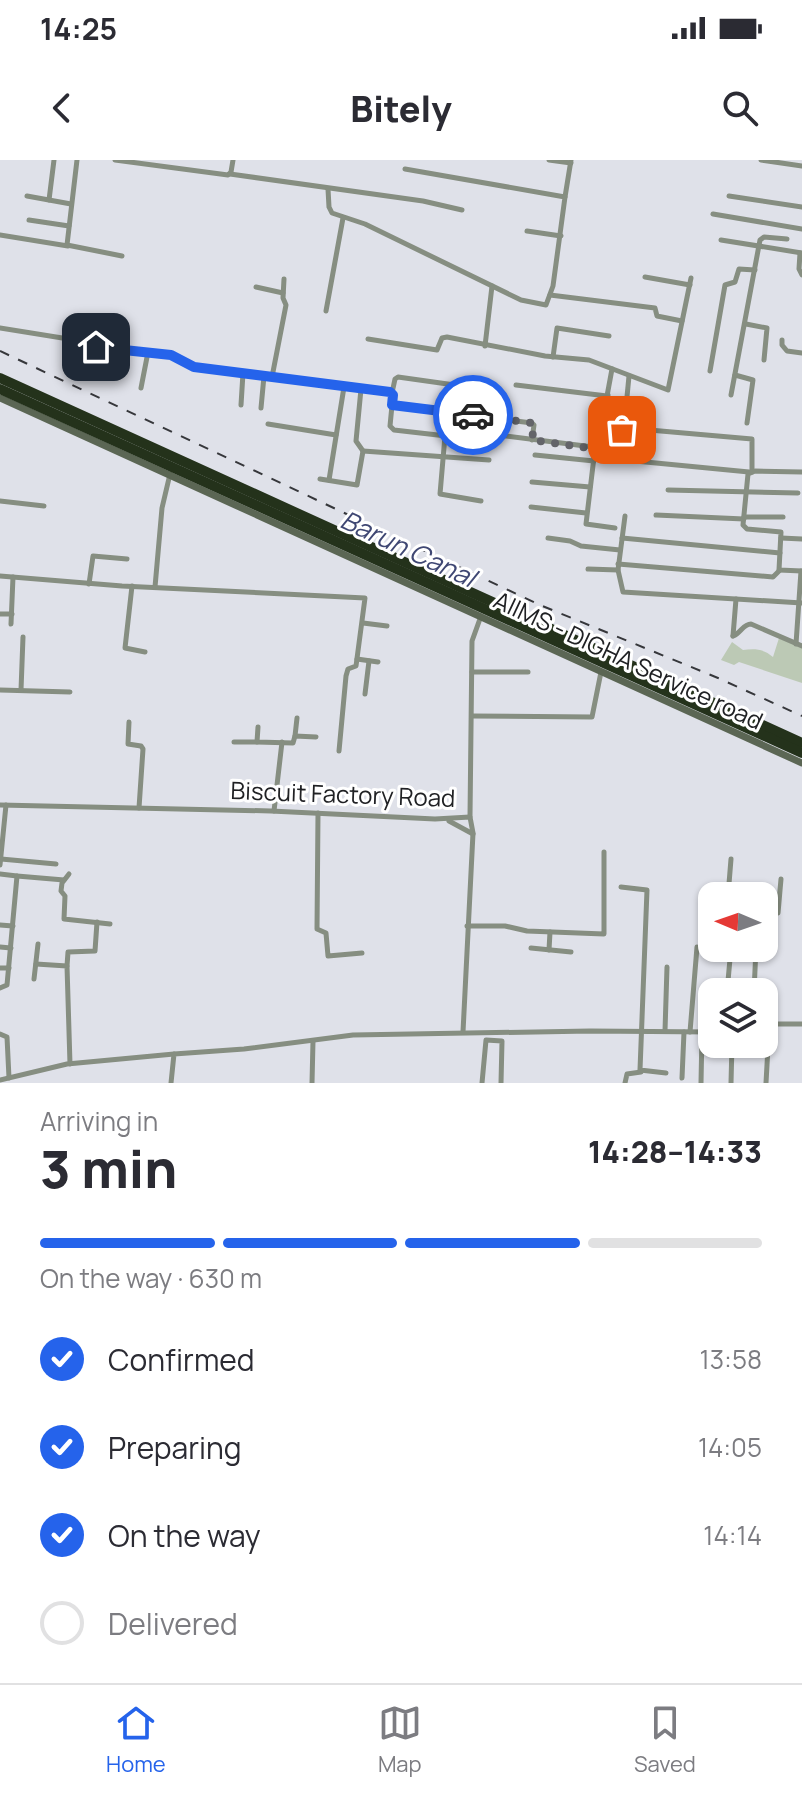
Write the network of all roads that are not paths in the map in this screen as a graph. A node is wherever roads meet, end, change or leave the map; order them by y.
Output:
1 (54, 160) edge
2 (77, 160) edge
3 (115, 160) edge
4 (233, 160) edge
5 (549, 160) edge
6 (761, 160) edge
7 (571, 162) edge
8 (802, 166) edge
9 (405, 169) dead end
10 (230, 174) junction
11 (328, 189) junction
12 (27, 196) dead end
13 (729, 196) dead end
14 (565, 197) junction
15 (49, 200) junction
16 (71, 204) junction
17 (802, 207) edge
18 (462, 210) dead end
19 (713, 214) dead end
20 (343, 218) junction
21 (29, 220) dead end
22 (69, 226) junction
23 (802, 229) edge
24 (527, 231) dead end
25 (0, 235) edge
26 (561, 236) junction
27 (787, 239) dead end
28 (721, 240) dead end
29 (68, 246) junction
30 (759, 246) junction
31 (801, 253) edge
32 (122, 256) dead end
33 (755, 270) junction
34 (802, 275) edge
35 (645, 277) dead end
36 (284, 279) dead end
37 (492, 286) junction
38 (256, 287) dead end
39 (283, 293) junction
40 (550, 295) junction
41 (326, 311) dead end
42 (683, 321) junction
43 (745, 324) junction
44 (0, 328) edge
45 (609, 336) dead end
46 (368, 339) dead end
47 (782, 340) dead end
48 (485, 346) junction
49 (148, 352) junction
50 (802, 353) edge
51 (553, 357) junction
52 (764, 360) dead end
53 (612, 369) junction
54 (710, 371) dead end
55 (243, 373) junction
56 (735, 375) junction
57 (264, 376) junction
58 (629, 376) junction
59 (272, 377) junction
60 (0, 378) edge
61 (516, 385) dead end
62 (344, 387) junction
63 (141, 388) dead end
64 (476, 388) dead end
65 (0, 389) edge
66 (361, 389) junction
67 (392, 393) junction
68 (608, 395) junction
69 (731, 395) dead end
70 (0, 398) edge
71 (241, 405) dead end
72 (392, 405) junction
73 (261, 408) dead end
74 (607, 411) dead end
75 (747, 423) dead end
76 (268, 424) dead end
77 (638, 429) dead end
78 (336, 435) junction
79 (445, 436) junction
80 (532, 440) junction
81 (363, 451) junction
82 (535, 455) dead end
83 (594, 456) junction
84 (444, 457) junction
85 (489, 460) dead end
86 (751, 472) junction
87 (802, 472) edge
88 (170, 474) junction
89 (320, 479) dead end
90 (329, 480) junction
91 (532, 482) dead end
92 (590, 487) junction
93 (668, 490) dead end
94 (746, 493) junction
95 (798, 493) dead end
96 (0, 501) edge
97 (481, 501) dead end
98 (44, 506) dead end
99 (531, 507) dead end
100 (586, 513) junction
101 (656, 515) dead end
102 (625, 516) dead end
103 (783, 517) dead end
104 (744, 518) junction
105 (615, 528) dead end
106 (548, 538) dead end
107 (622, 538) junction
108 (781, 538) junction
109 (802, 539) edge
110 (620, 550) junction
111 (780, 553) junction
112 (127, 559) dead end
113 (618, 567) junction
114 (588, 569) dead end
115 (780, 570) junction
116 (802, 571) edge
117 (0, 576) edge
118 (13, 577) junction
119 (89, 584) junction
120 (132, 586) junction
121 (155, 587) junction
122 (736, 599) junction
123 (800, 603) edge
124 (0, 614) edge
125 (12, 614) junction
126 (481, 616) junction
127 (363, 623) junction
128 (11, 624) dead end
129 (387, 626) dead end
130 (23, 637) dead end
131 (799, 645) edge
132 (145, 652) dead end
133 (357, 659) junction
134 (369, 661) junction
135 (378, 662) dead end
136 (602, 670) junction
137 (472, 672) junction
138 (528, 672) dead end
139 (0, 690) edge
140 (21, 690) junction
141 (70, 692) dead end
142 (365, 694) dead end
143 (472, 716) junction
144 (297, 718) dead end
145 (129, 722) dead end
146 (258, 727) dead end
147 (295, 736) junction
148 (316, 737) dead end
149 (234, 742) dead end
150 (257, 742) junction
151 (282, 742) junction
152 (802, 743) edge
153 (339, 751) dead end
154 (802, 753) edge
155 (802, 763) edge
156 (3, 805) edge
157 (139, 808) junction
158 (274, 811) junction
159 (318, 813) junction
160 (470, 817) junction
161 (446, 819) junction
162 (473, 834) junction
163 (604, 852) dead end
164 (731, 859) dead end
165 (0, 862) edge
166 (56, 864) dead end
167 (0, 874) edge
168 (17, 876) junction
169 (781, 879) dead end
170 (729, 882) edge
171 (621, 887) dead end
172 (778, 913) edge
173 (97, 922) junction
174 (110, 924) dead end
175 (0, 925) edge
176 (13, 926) junction
177 (467, 926) junction
178 (550, 932) junction
179 (38, 944) dead end
180 (0, 947) edge
181 (697, 947) dead end
182 (11, 948) junction
183 (531, 948) dead end
184 (549, 950) junction
185 (571, 952) dead end
186 (362, 953) dead end
187 (36, 964) junction
188 (67, 966) junction
189 (667, 967) dead end
190 (0, 968) edge
191 (9, 968) junction
192 (34, 979) dead end
193 (0, 988) edge
194 (778, 1024) edge
195 (802, 1024) edge
196 (640, 1031) junction
197 (665, 1031) junction
198 (463, 1032) junction
199 (493, 1032) junction
200 (506, 1032) junction
201 (687, 1032) junction
202 (698, 1032) edge
203 (0, 1034) edge
204 (313, 1041) junction
205 (493, 1041) junction
206 (174, 1054) junction
207 (701, 1058) edge
208 (732, 1058) edge
209 (767, 1058) edge
210 (70, 1064) junction
211 (642, 1072) junction
212 (658, 1072) junction
213 (666, 1073) dead end
214 (9, 1078) junction
215 (682, 1078) dead end
216 (0, 1080) edge
217 (171, 1083) edge
218 (312, 1083) edge
219 (482, 1083) edge
220 (502, 1083) edge
221 (625, 1083) edge
222 (658, 1083) edge
223 (701, 1083) edge
224 (731, 1083) edge
225 (766, 1083) edge

1 - 15 street
2 - 16 street
3 - 10 street
4 - 10 street
5 - 7 street
6 - 8 street
7 - 14 street
9 - 14 street
10 - 11 street
11 - 18 street
11 - 20 street
12 - 15 street
13 - 17 street
14 - 26 street
15 - 16 street
16 - 22 street
19 - 23 street
20 - 37 street
20 - 41 street
21 - 22 street
22 - 29 street
24 - 26 street
25 - 29 street
26 - 40 street
27 - 30 street
28 - 30 street
29 - 32 street
30 - 31 street
30 - 33 street
31 - 34 street
33 - 43 street
33 - 54 street
35 - 42 street
36 - 39 street
37 - 40 street
37 - 48 street
38 - 39 street
39 - 59 street
40 - 42 street
42 - 58 street
43 - 52 street
43 - 56 street
44 - 49 street
45 - 51 street
46 - 48 street
47 - 50 street
48 - 51 street
49 - 55 street
49 - 63 street
51 - 53 street
53 - 58 street
53 - 68 street
55 - 57 street
55 - 71 street
56 - 69 street
56 - 75 street
57 - 59 street
57 - 73 street
58 - 83 street
59 - 62 street
60 - 152 highway
61 - 68 street
62 - 66 street
62 - 78 street
64 - 67 street
65 - 154 highway
66 - 67 street
66 - 81 street
67 - 72 street
68 - 74 street
70 - 88 main road, AIIMS - DIGHA Service road
72 - 79 street
72 - 80 street
76 - 78 street
77 - 86 street
78 - 90 street
79 - 80 street
79 - 84 street
80 - 83 street
81 - 84 street
81 - 90 street
82 - 83 street
83 - 86 street
83 - 92 street
84 - 85 street
84 - 97 street
86 - 87 street
86 - 94 street
88 - 121 street
88 - 126 main road, AIIMS - DIGHA Service road
89 - 90 street
91 - 92 street
92 - 100 street
93 - 94 street
94 - 95 street
94 - 104 street
96 - 98 street
99 - 100 street
100 - 105 street
101 - 104 street
102 - 107 street
103 - 104 street
104 - 108 street
106 - 110 street
107 - 110 street
107 - 111 street
108 - 109 street
108 - 111 street
110 - 113 street
111 - 115 street
112 - 119 street
113 - 114 street
113 - 115 street
113 - 122 street
115 - 116 street
116 - 123 street
117 - 118 street
118 - 119 street
118 - 125 street
119 - 120 street
120 - 121 street
120 - 132 street
121 - 127 street
122 - 123 street
122 - 131 street
123 - 131 street
124 - 125 street
125 - 128 street
126 - 136 main road, AIIMS - DIGHA Service road
126 - 137 street
127 - 129 street
127 - 133 street
130 - 140 street
133 - 134 street
133 - 153 street
134 - 135 street
134 - 142 street
136 - 143 street
136 - 155 main road, AIIMS - DIGHA Service road
137 - 138 street
137 - 143 street
139 - 140 street
140 - 141 street
143 - 160 street
144 - 147 street
145 - 157 street
146 - 150 street
147 - 148 street
147 - 151 street
149 - 150 street
150 - 151 street
151 - 158 street
156 - 157 street, Biscuit Factory Road
156 - 165 street
157 - 158 street, Biscuit Factory Road
158 - 159 street, Biscuit Factory Road
159 - 161 street, Biscuit Factory Road
159 - 186 street
160 - 161 street, Biscuit Factory Road
160 - 162 street, Biscuit Factory Road
161 - 162 street
162 - 177 street, Biscuit Factory Road
163 - 178 street
164 - 170 street
165 - 166 street
167 - 168 street
168 - 173 street
168 - 176 street
169 - 172 street
171 - 196 street
173 - 174 street
173 - 188 street
175 - 176 street
176 - 182 street
177 - 178 street
177 - 198 street, Biscuit Factory Road
178 - 184 street
179 - 187 street
180 - 182 street
181 - 201 street
182 - 191 street
183 - 184 street
184 - 185 street
187 - 188 street
187 - 192 street
188 - 210 street
189 - 197 street
190 - 191 street
191 - 193 street
194 - 195 street
196 - 197 street
196 - 200 street
196 - 211 street
197 - 201 street
198 - 199 street
198 - 204 street
199 - 200 street
199 - 205 street
200 - 220 street
201 - 202 street
201 - 215 street
203 - 214 street
204 - 206 street
204 - 218 street
205 - 219 street
205 - 220 street
206 - 210 street
206 - 217 street
207 - 223 street
208 - 224 street
209 - 225 street
210 - 214 street
211 - 212 street
211 - 221 street
212 - 213 street
212 - 222 street
214 - 216 street

